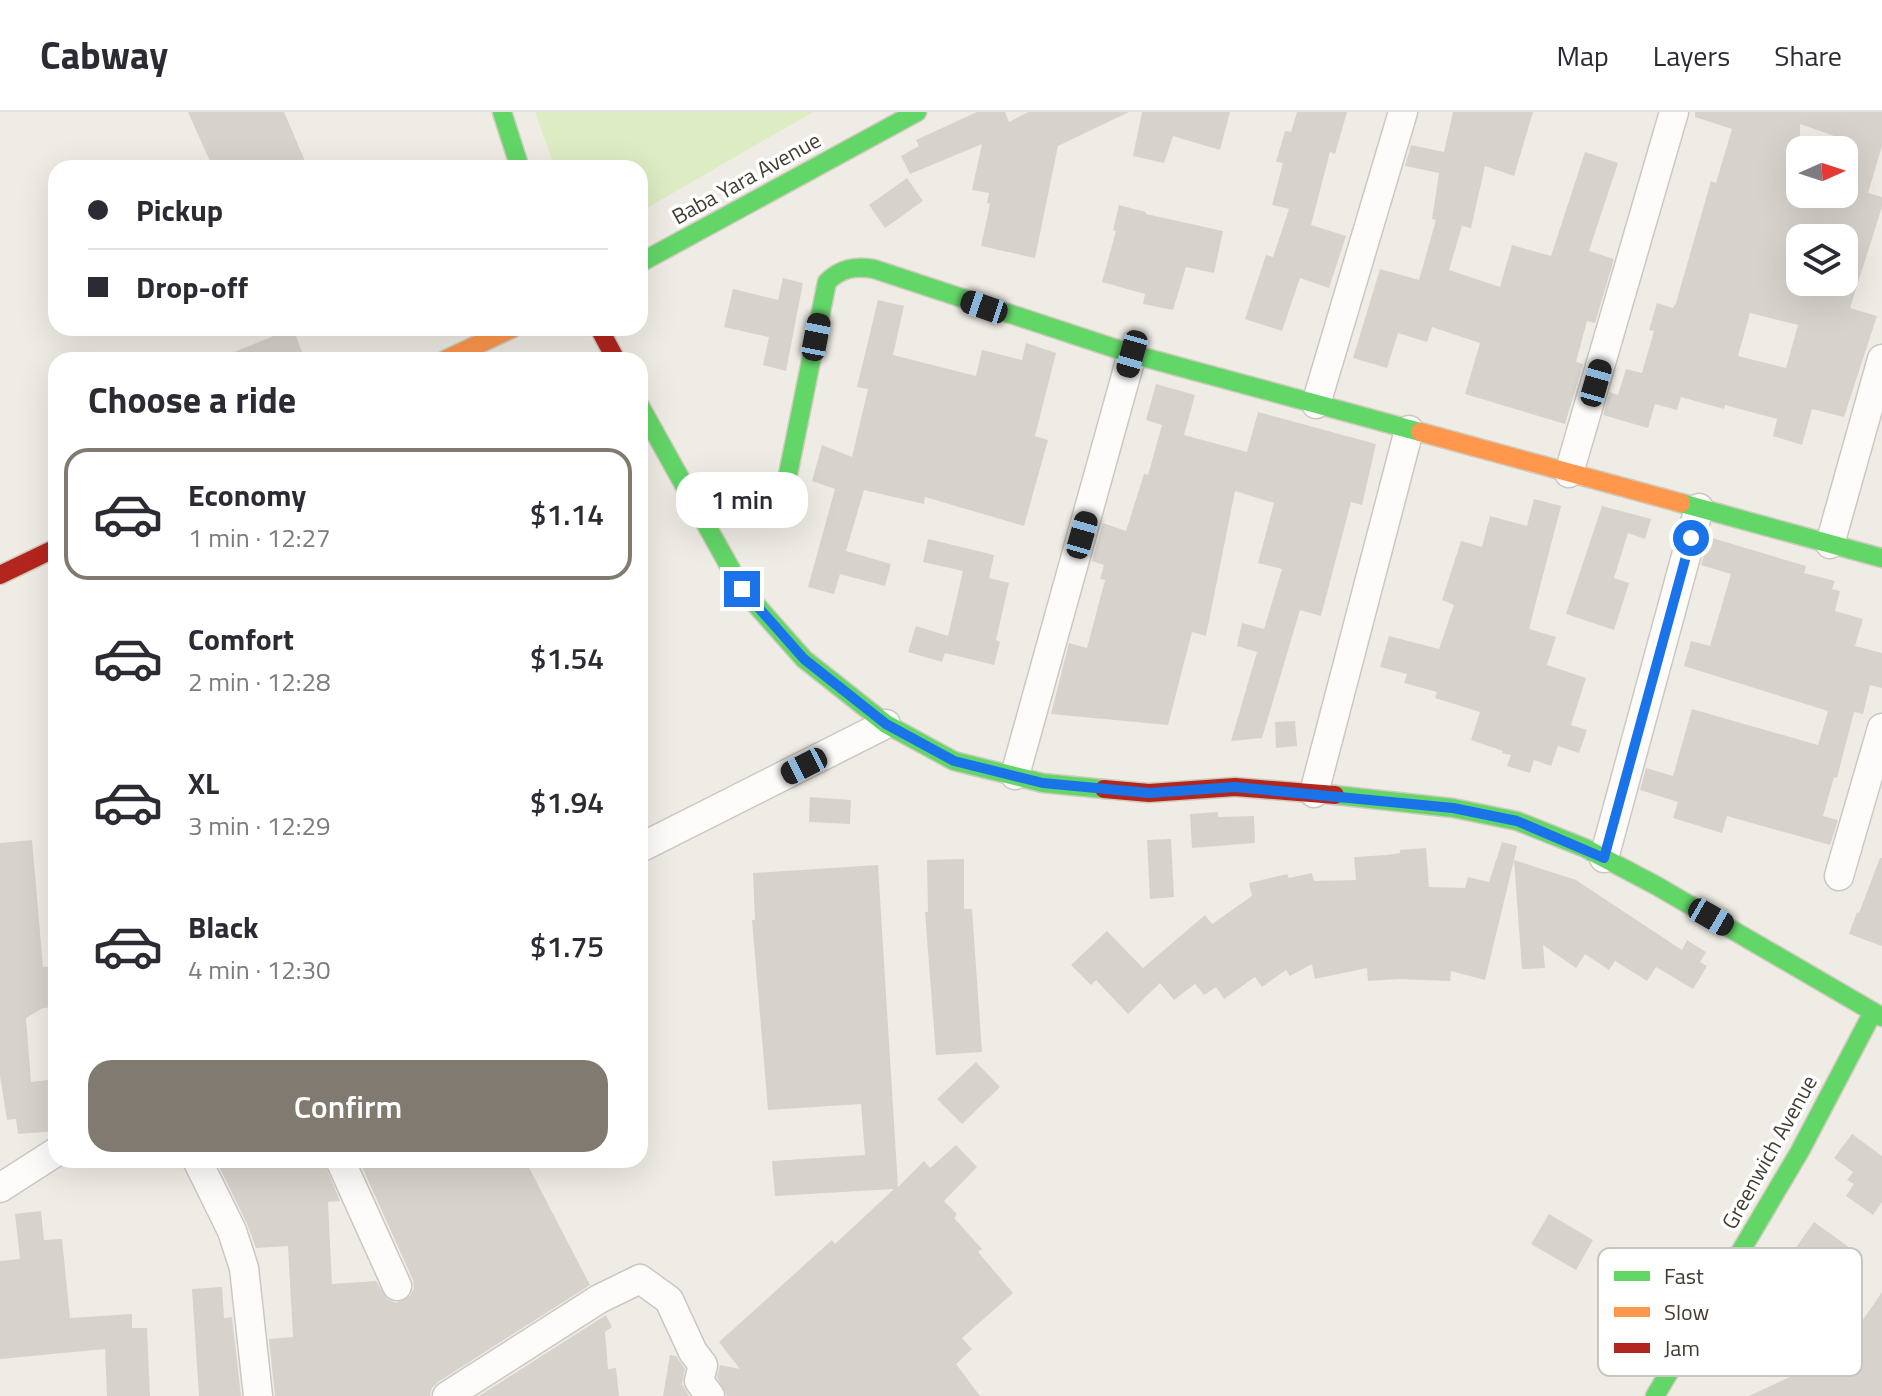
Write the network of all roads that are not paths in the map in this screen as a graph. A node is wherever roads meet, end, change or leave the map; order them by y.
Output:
1 (502, 112) edge
2 (917, 112) edge
3 (1403, 112) edge
4 (1674, 112) edge
5 (517, 160) edge
6 (648, 259) edge
7 (496, 336) edge
8 (462, 352) edge
9 (1132, 354) junction
10 (1882, 359) edge
11 (1316, 404) junction
12 (648, 420) edge
13 (1409, 430) junction
14 (1569, 473) junction
15 (782, 504) dead end
16 (1699, 508) junction
17 (1830, 544) junction
18 (48, 552) edge
19 (1882, 558) edge
20 (0, 575) edge
21 (886, 724) junction
22 (1882, 728) edge
23 (1015, 775) junction
24 (1314, 793) junction
25 (648, 844) edge
26 (1604, 858) junction
27 (1839, 876) dead end
28 (1878, 1014) edge
29 (48, 1157) edge
30 (201, 1168) edge
31 (344, 1168) edge
32 (0, 1188) edge
33 (1743, 1248) edge
34 (397, 1286) dead end
35 (1667, 1376) edge
36 (258, 1396) edge
37 (447, 1396) edge
38 (710, 1396) edge
39 (1655, 1396) edge

1 - 5 street
2 - 6 street, Baba Yara Avenue
3 - 11 street
4 - 14 street
7 - 8 street
9 - 11 street
9 - 15 street
9 - 23 street
10 - 17 street
11 - 13 street
12 - 21 street
13 - 14 street
13 - 24 street
14 - 16 street
16 - 17 street
16 - 26 street
17 - 19 street
18 - 20 street
21 - 23 street
21 - 25 street
22 - 27 street
23 - 24 street
24 - 26 street
26 - 28 street
28 - 33 street, Greenwich Avenue
29 - 32 street
30 - 36 street
31 - 34 street
35 - 39 street, Greenwich Avenue
37 - 38 street

